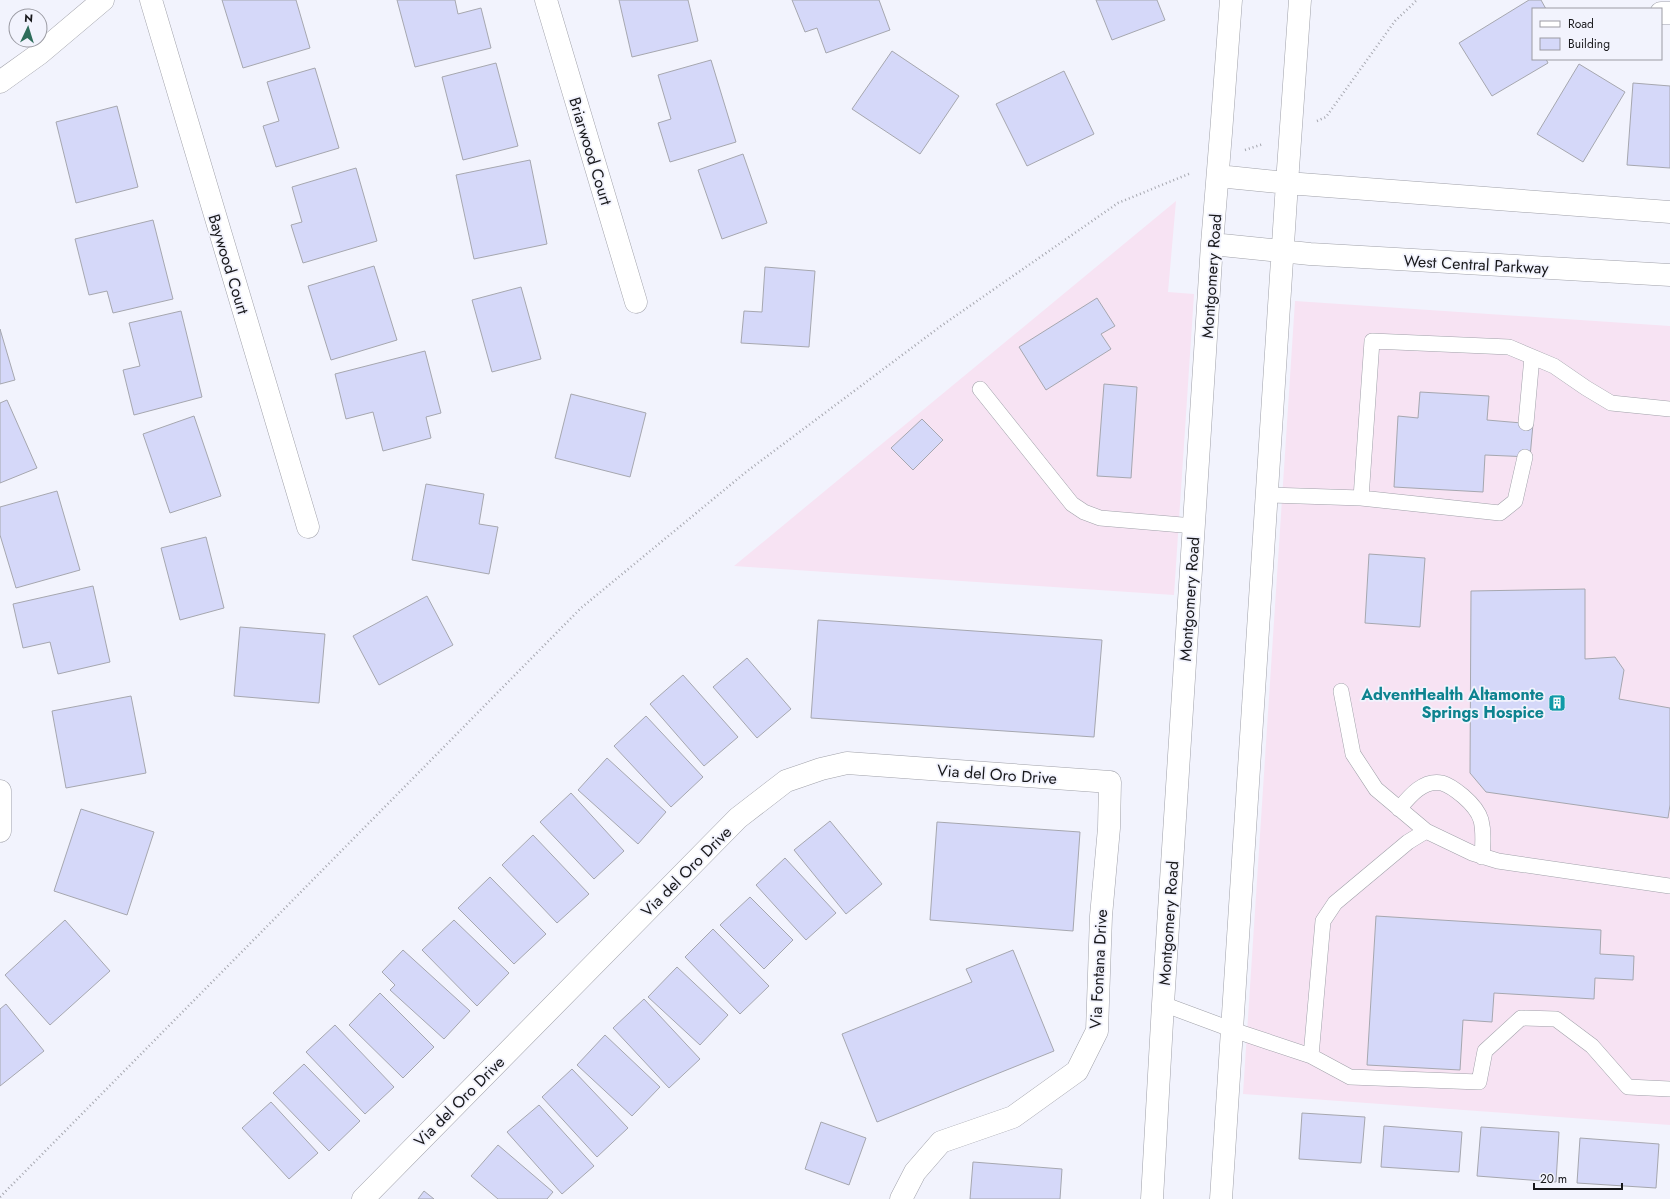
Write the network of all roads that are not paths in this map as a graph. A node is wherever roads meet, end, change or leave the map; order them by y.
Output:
1 (103, 0) edge
2 (151, 0) edge
3 (546, 0) edge
4 (1231, 0) edge
5 (1300, 0) edge
6 (0, 82) edge
7 (1219, 168) junction
8 (1287, 183) junction
9 (1670, 212) edge
10 (1212, 244) junction
11 (1282, 252) junction
12 (1670, 275) edge
13 (636, 302) dead end
14 (1532, 357) junction
15 (980, 389) dead end
16 (1670, 409) edge
17 (1526, 423) dead end
18 (1525, 457) dead end
19 (1267, 495) junction
20 (1361, 498) junction
21 (1194, 526) junction
22 (308, 527) dead end
23 (1341, 691) dead end
24 (1110, 782) joint
25 (0, 791) edge
26 (1399, 809) junction
27 (0, 831) edge
28 (1426, 831) junction
29 (1482, 857) junction
30 (1670, 886) edge
31 (1163, 1004) junction
32 (1233, 1030) junction
33 (1311, 1056) junction
34 (1670, 1089) edge
35 (362, 1199) edge
36 (901, 1199) edge
37 (1152, 1199) edge
38 (1221, 1199) edge

1 - 6 main road
2 - 22 main road, Baywood Court
3 - 13 main road, Briarwood Court
4 - 7 main road, Montgomery Road
5 - 8 main road
7 - 8 main road
7 - 10 main road, Montgomery Road
8 - 9 main road
8 - 11 main road
10 - 11 main road, West Central Parkway
10 - 21 main road, Montgomery Road
11 - 12 main road, West Central Parkway
11 - 19 main road
14 - 16 lane
14 - 17 lane
14 - 20 lane
15 - 21 lane
18 - 20 lane
19 - 20 lane
19 - 32 main road
21 - 31 main road, Montgomery Road
23 - 26 lane
24 - 35 main road, Via del Oro Drive
24 - 36 main road, Via Fontana Drive
25 - 27 main road
26 - 28 lane
26 - 29 lane
28 - 29 lane
28 - 33 lane
29 - 30 lane
31 - 32 lane
31 - 37 main road, Montgomery Road
32 - 33 lane
32 - 38 main road
33 - 34 lane

